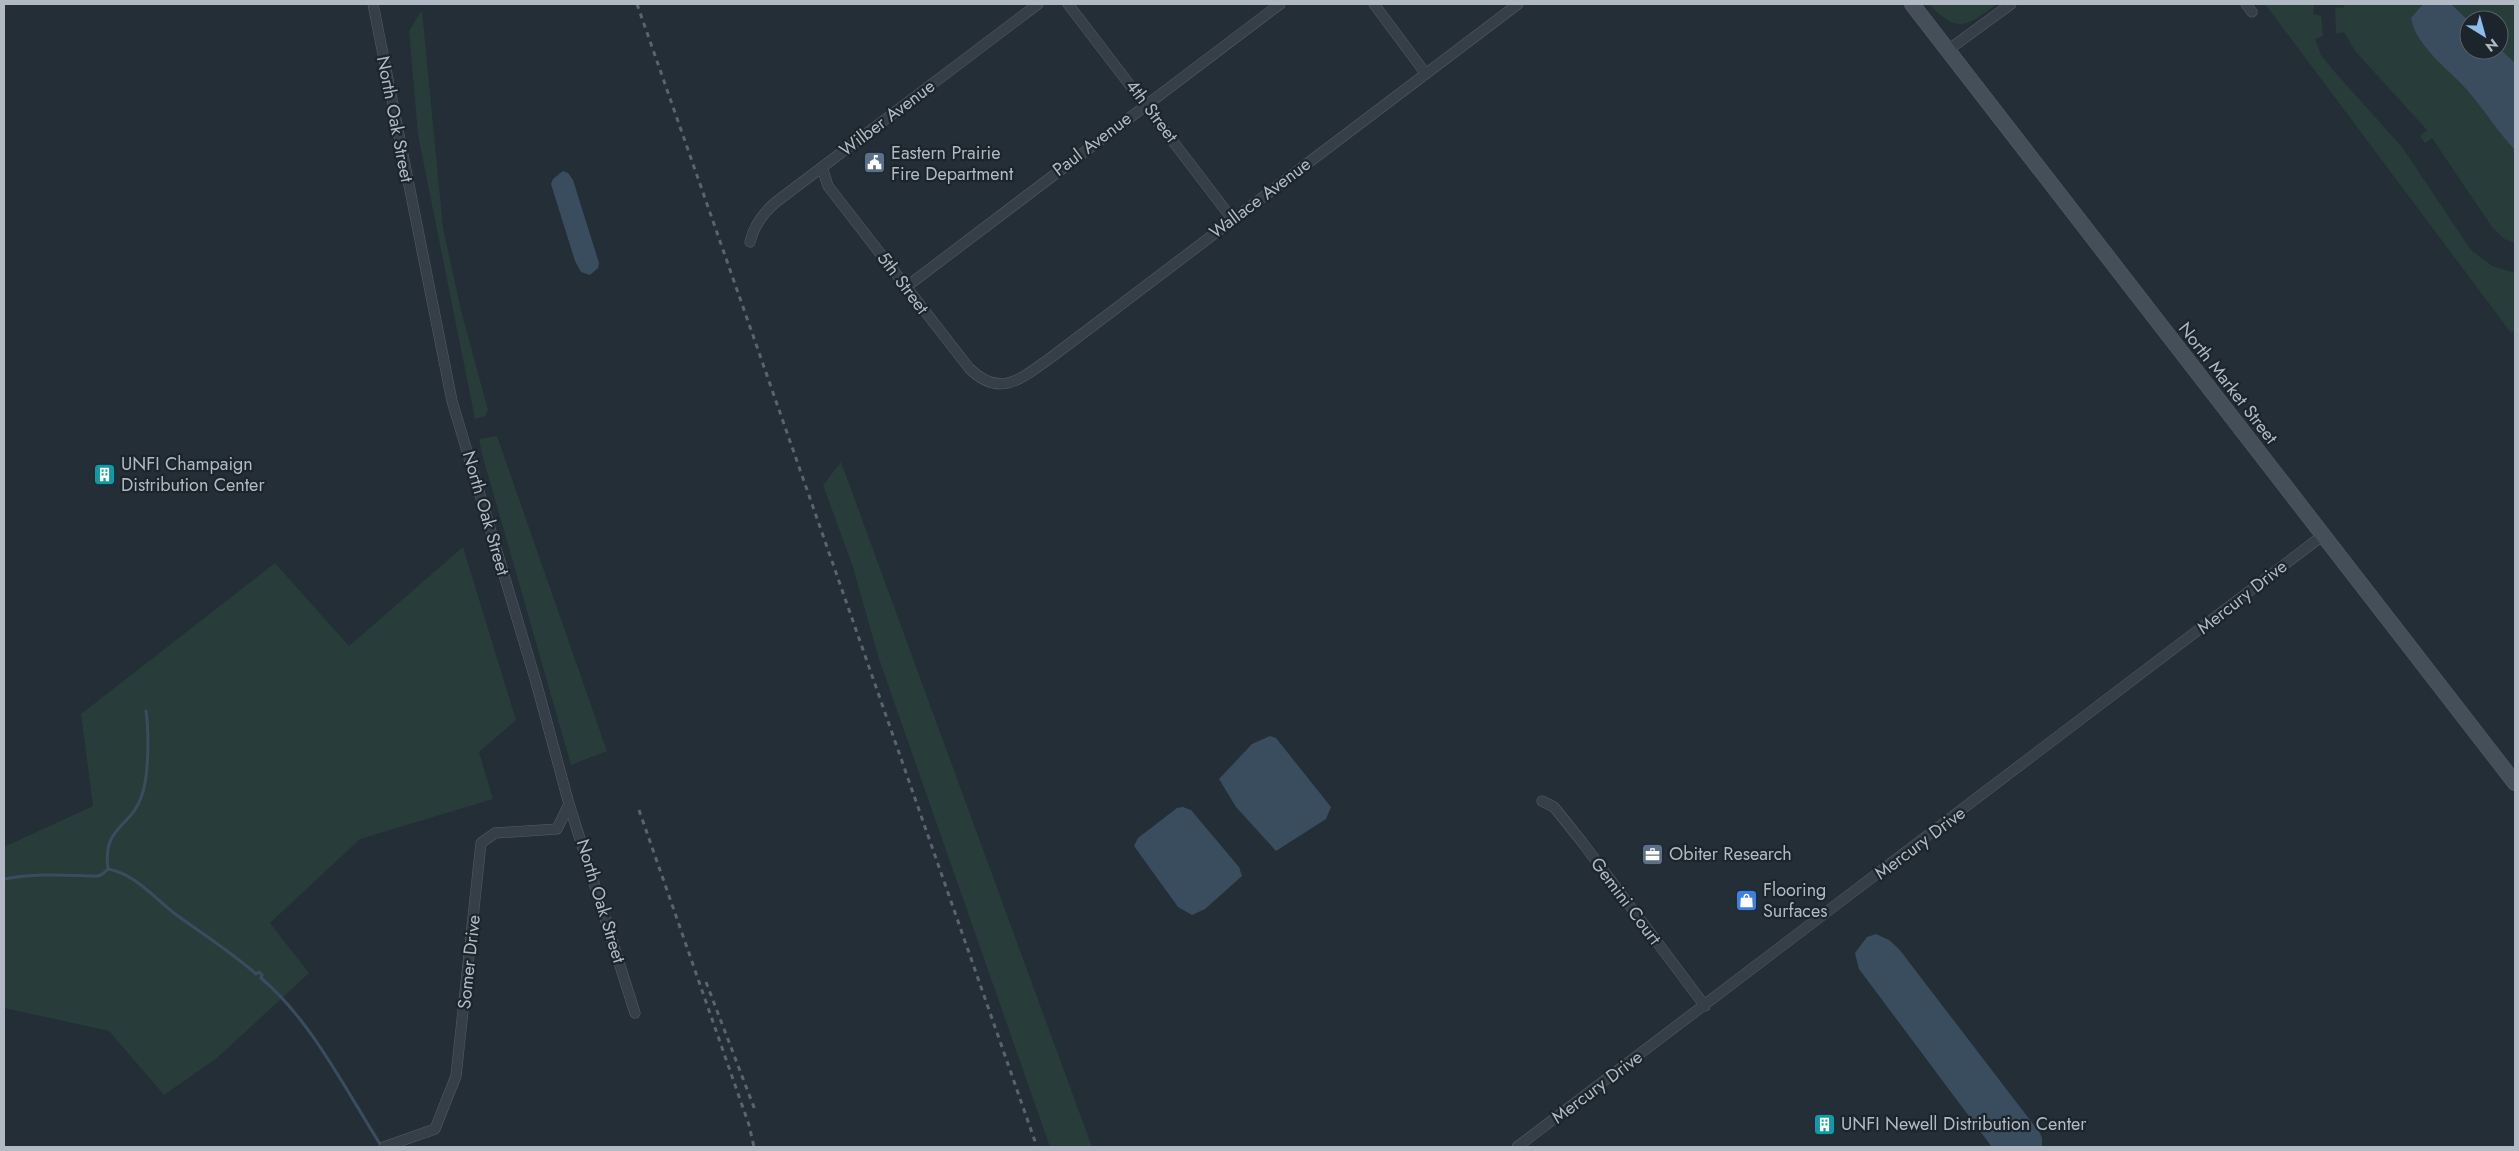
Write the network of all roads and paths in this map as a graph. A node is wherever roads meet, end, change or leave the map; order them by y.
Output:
1 (372, 4) edge
2 (1038, 4) edge
3 (1068, 4) edge
4 (1280, 4) edge
5 (1374, 4) edge
6 (1518, 4) edge
7 (1912, 4) edge
8 (2011, 4) edge
9 (1948, 50) junction
10 (1426, 74) junction
11 (1146, 103) junction
12 (822, 167) junction
13 (1233, 220) junction
14 (750, 242) dead end
15 (906, 287) junction
16 (999, 385) joint
17 (2322, 536) junction
18 (2515, 783) edge
19 (1542, 801) dead end
20 (569, 804) junction
21 (1706, 1006) junction
22 (635, 1013) dead end
23 (384, 1147) edge
24 (1517, 1147) edge

1 - 20 street, North Oak Street
2 - 12 street, Wilber Avenue
3 - 11 street, 4th Street
4 - 11 street, Paul Avenue
5 - 10 street
6 - 10 street, Wallace Avenue
7 - 9 main road, North Market Street
8 - 9 street
9 - 17 main road, North Market Street
10 - 13 street, Wallace Avenue
11 - 13 street, 4th Street
11 - 15 street, Paul Avenue
12 - 14 street, Wilber Avenue
12 - 15 street, 5th Street
13 - 16 street, Wallace Avenue
15 - 16 street, 5th Street
17 - 18 main road, North Market Street
17 - 21 street, Mercury Drive
19 - 21 street, Gemini Court
20 - 22 street, North Oak Street
20 - 23 street, Somer Drive
21 - 24 street, Mercury Drive

